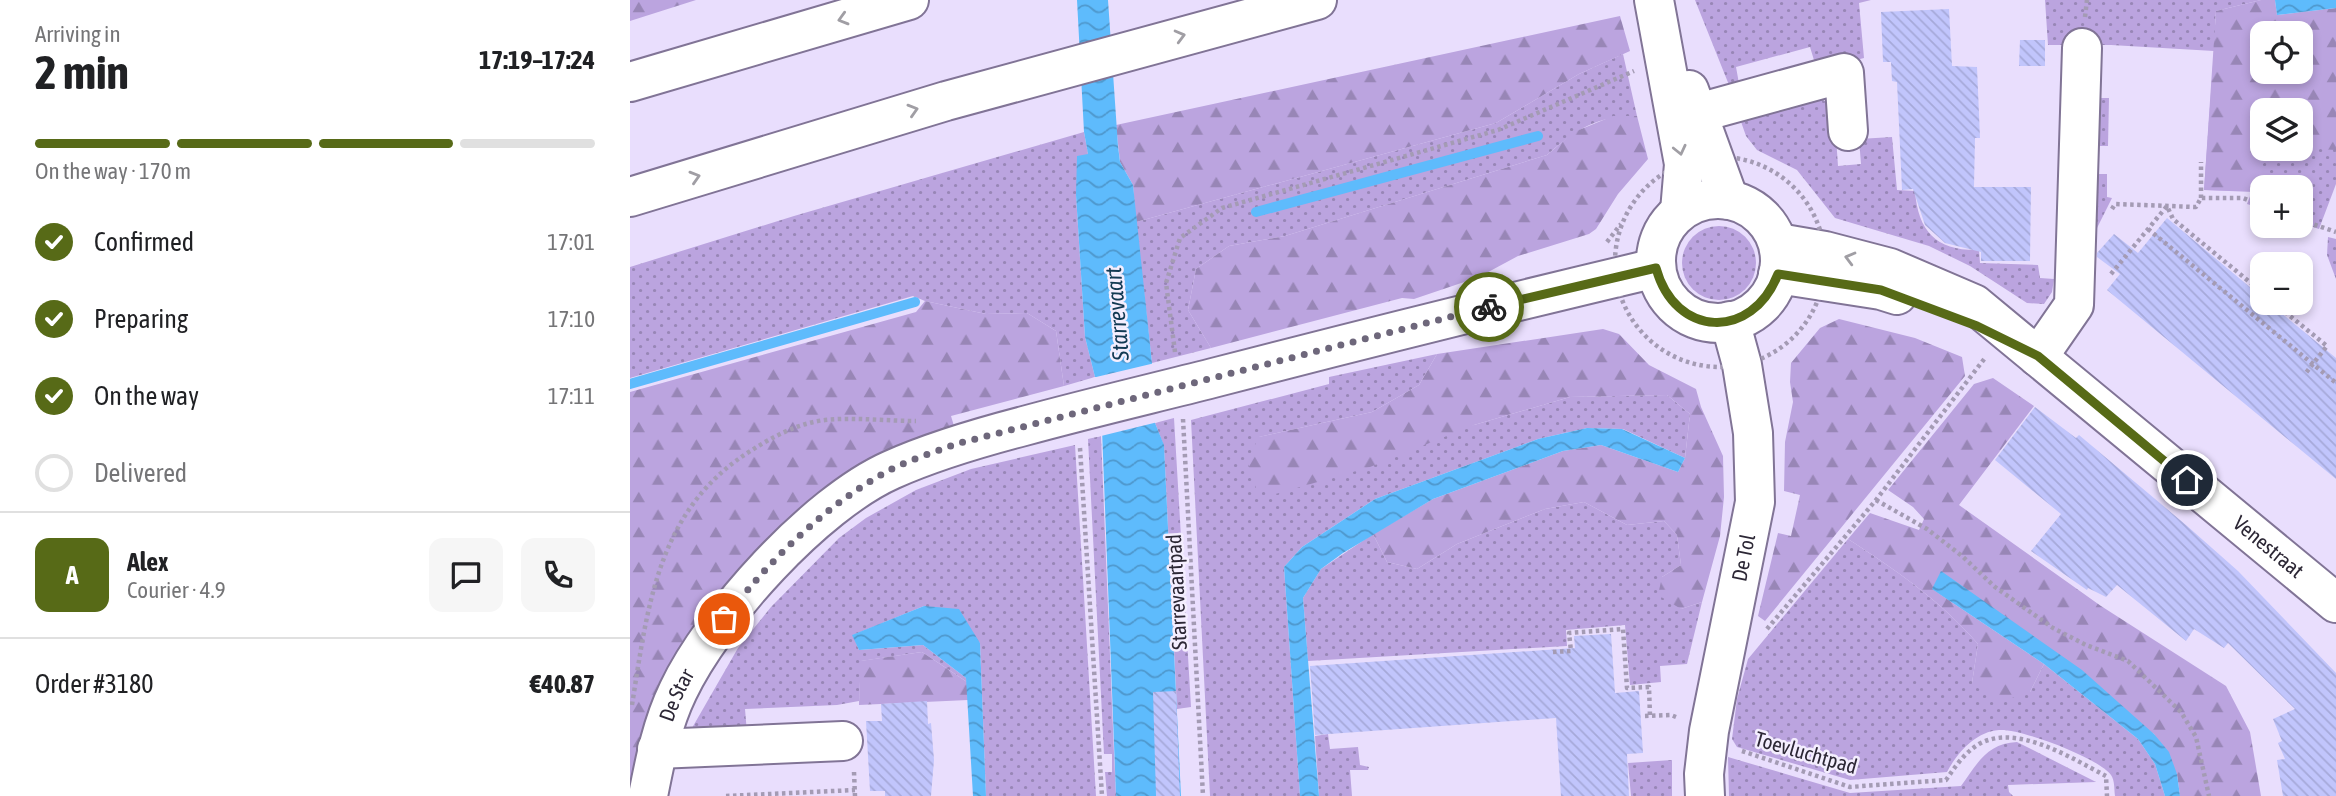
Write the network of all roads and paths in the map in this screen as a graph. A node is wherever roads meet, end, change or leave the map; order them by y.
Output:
1 (909, 0) edge
2 (1317, 0) edge
3 (1655, 5) edge
4 (2082, 48) dead end
5 (1641, 67) dead end
6 (630, 82) edge
7 (1698, 113) junction
8 (1848, 131) dead end
9 (1739, 159) dead end
10 (2201, 162) dead end
11 (1662, 174) dead end
12 (630, 197) edge
13 (2201, 198) junction
14 (1728, 200) junction
15 (2250, 201) edge
16 (2167, 206) junction
17 (1680, 211) junction
18 (2313, 223) edge
19 (1820, 228) dead end
20 (2148, 229) junction
21 (2336, 232) edge
22 (2076, 249) junction
23 (1778, 259) junction
24 (1656, 268) junction
25 (1616, 278) junction
26 (2250, 282) edge
27 (2074, 305) junction
28 (2289, 315) edge
29 (1730, 321) junction
30 (1989, 354) dead end
31 (2038, 356) junction
32 (2313, 364) junction
33 (2305, 374) dead end
34 (2336, 383) edge
35 (1174, 388) junction
36 (1087, 409) junction
37 (921, 421) dead end
38 (1876, 500) junction
39 (2336, 603) edge
40 (1729, 633) junction
41 (1553, 652) dead end
42 (1650, 716) dead end
43 (630, 718) edge
44 (1709, 731) junction
45 (843, 741) dead end
46 (657, 749) junction
47 (855, 790) dead end
48 (648, 796) edge
49 (726, 796) edge
50 (1102, 796) edge
51 (1203, 796) edge
52 (1705, 796) edge
53 (2107, 796) edge
54 (2209, 796) edge

1 -> 6 main road
12 -> 2 main road
3 - 7 main road
3 -> 17 main road
4 - 22 main road
5 - 35 path, Starrevaartpad
7 - 8 main road
7 - 14 main road
9 - 19 path
10 - 13 path
11 - 25 path
13 - 15 path
13 - 16 path
14 - 17 main road
14 - 23 main road
16 - 20 path
16 - 22 path
16 - 26 path
17 - 24 main road
18 - 21 path
20 - 27 path
20 - 32 path
22 - 27 main road
23 - 29 main road
23 - 31 main road, Venestraat
24 - 25 main road, De Star
24 - 29 main road
25 - 35 main road, De Star
27 - 31 main road
28 - 32 path
29 - 40 main road, De Tol
30 - 38 path
31 - 39 main road, Venestraat
32 - 33 path
32 - 34 path
35 - 36 main road, De Star
35 - 51 path, Starrevaartpad
36 - 46 main road, De Star
36 - 50 path
37 - 43 path
38 - 40 path
38 - 54 path
40 - 44 main road, De Tol
41 - 42 path
44 - 52 main road, De Tol
44 - 53 path, Toevluchtpad
45 - 46 main road, De Star
46 - 48 main road, De Star
47 - 49 path

